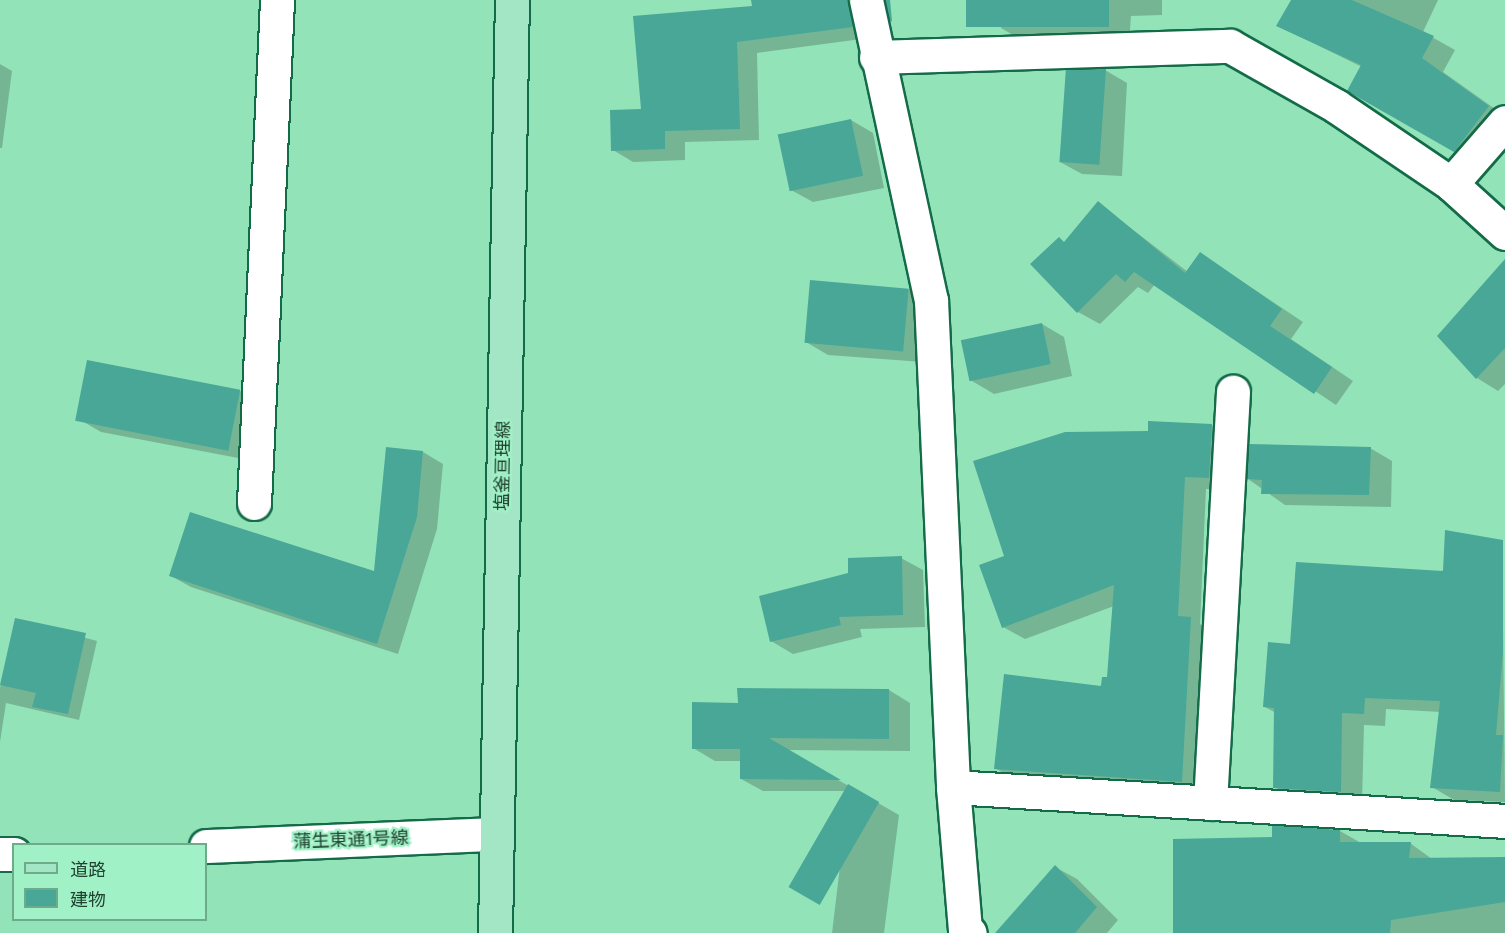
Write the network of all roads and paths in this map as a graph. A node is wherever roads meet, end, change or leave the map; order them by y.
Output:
1 (277, 0) edge
2 (512, 0) edge
3 (866, 0) edge
4 (876, 57) junction
5 (1505, 122) edge
6 (1451, 184) junction
7 (1505, 233) edge
8 (1233, 392) dead end
9 (255, 503) dead end
10 (953, 787) junction
11 (1210, 803) junction
12 (1505, 820) edge
13 (497, 834) junction
14 (207, 846) edge
15 (495, 933) edge
16 (970, 933) edge

1 - 9 street
2 - 13 main road, 塩釜亘理線
3 - 4 street
4 - 6 street
4 - 10 street
5 - 6 street
6 - 7 street
8 - 11 street
10 - 11 street
10 - 16 street
11 - 12 street
13 - 14 street, 蒲生東通1号線
13 - 15 main road, 塩釜亘理線

